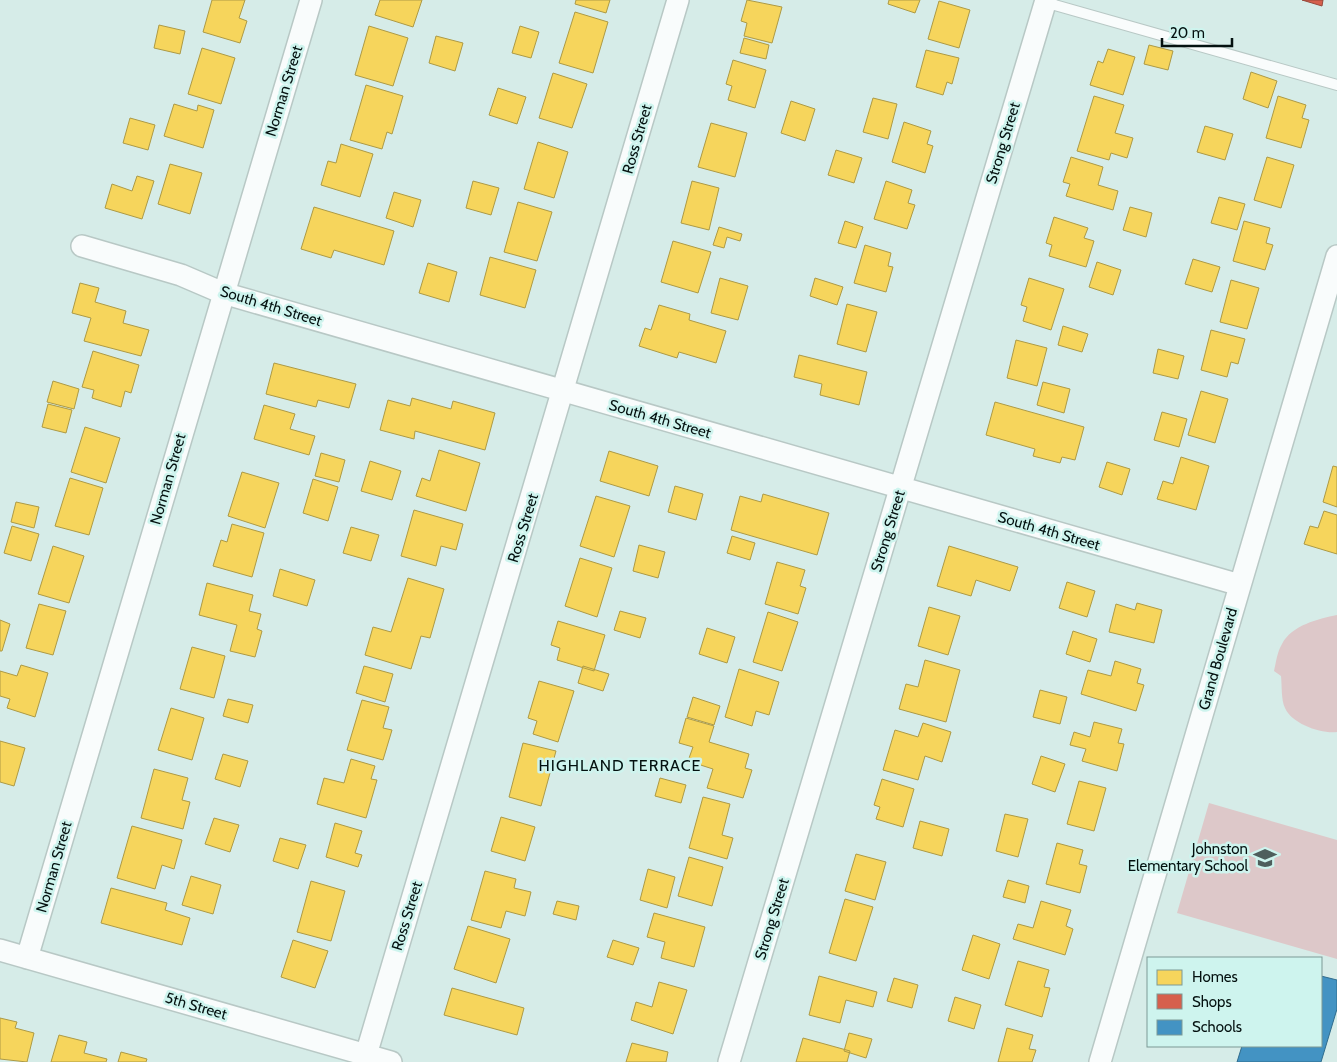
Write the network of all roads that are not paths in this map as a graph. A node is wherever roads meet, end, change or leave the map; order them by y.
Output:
1 (311, 0) edge
2 (678, 0) edge
3 (1042, 1) edge
4 (1337, 85) edge
5 (82, 246) dead end
6 (1337, 256) edge
7 (223, 292) junction
8 (563, 391) junction
9 (900, 489) junction
10 (1240, 585) junction
11 (0, 950) edge
12 (27, 958) junction
13 (366, 1055) junction
14 (391, 1062) edge
15 (729, 1062) edge
16 (1100, 1062) edge

1 - 7 street, Norman Street
2 - 8 street, Ross Street
3 - 4 lane
3 - 9 street, Strong Street
5 - 7 street, South 4th Street
6 - 10 street, Grand Boulevard
7 - 8 street, South 4th Street
7 - 12 street, Norman Street
8 - 9 street, South 4th Street
8 - 13 street, Ross Street
9 - 10 street, South 4th Street
9 - 15 street, Strong Street
10 - 16 street, Grand Boulevard
11 - 12 street, 5th Street
12 - 13 street, 5th Street
13 - 14 street, 5th Street

